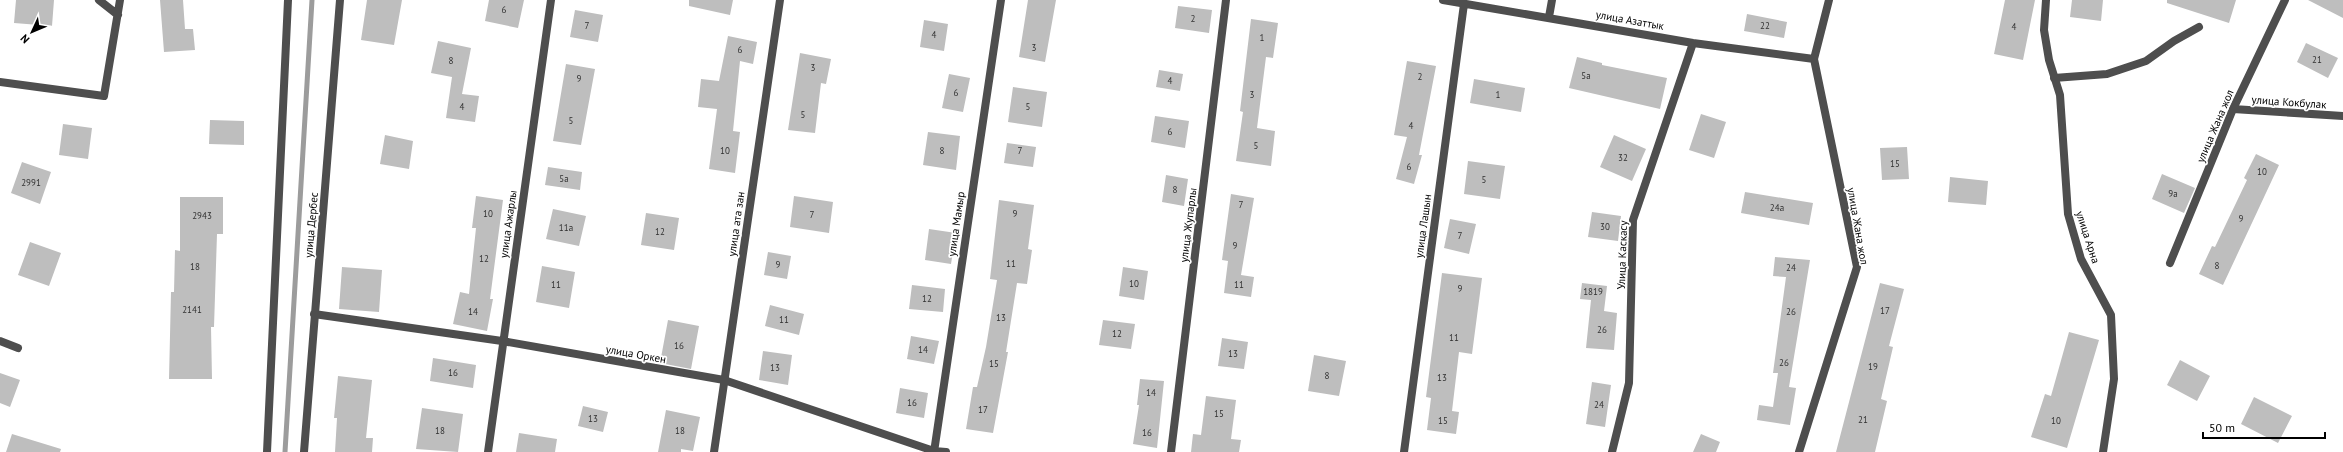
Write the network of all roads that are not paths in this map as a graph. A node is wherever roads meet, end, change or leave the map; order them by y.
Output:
1 (99, 0) edge
2 (120, 0) edge
3 (288, 0) edge
4 (340, 0) edge
5 (551, 0) edge
6 (780, 0) edge
7 (1001, 0) edge
8 (1226, 0) edge
9 (1443, 0) edge
10 (1552, 0) edge
11 (1829, 0) edge
12 (2046, 0) edge
13 (2285, 0) edge
14 (1464, 4) junction
15 (118, 15) junction
16 (1549, 17) junction
17 (2199, 27) dead end
18 (1693, 43) junction
19 (1814, 59) junction
20 (2054, 78) junction
21 (0, 82) edge
22 (2233, 109) junction
23 (2343, 116) edge
24 (2170, 263) dead end
25 (314, 314) junction
26 (0, 341) edge
27 (502, 342) junction
28 (18, 348) dead end
29 (724, 380) junction
30 (934, 451) edge
31 (267, 452) edge
32 (304, 452) edge
33 (488, 452) edge
34 (714, 452) edge
35 (946, 452) edge
36 (1171, 452) edge
37 (1404, 452) edge
38 (1612, 452) edge
39 (1798, 452) edge
40 (2103, 452) edge

1 - 15 street
2 - 15 street
3 - 31 street
4 - 25 street, улица Дербес
5 - 27 street, улица Ажарлы
6 - 29 street, улица ата зан
7 - 30 street, улица Мамыр
8 - 36 street, улица Жупарлы
9 - 14 street, улица Азаттык
10 - 16 street
11 - 19 street, улица Жана жол
12 - 20 street, улица Арна
13 - 22 street, улица Жана жол
14 - 16 street, улица Азаттык
14 - 37 street, улица Лашын
15 - 21 street
16 - 18 street, улица Азаттык
17 - 20 street
18 - 19 street, улица Азаттык
18 - 38 street, Улица Каскасу
19 - 39 street, улица Жана жол
20 - 40 street, улица Арна
22 - 23 street, улица Кокбулак
22 - 24 street, улица Жана жол
25 - 27 street, улица Оркен
25 - 32 street, улица Дербес
26 - 28 street
27 - 29 street, улица Оркен
27 - 33 street, улица Ажарлы
29 - 30 street, улица Оркен
29 - 34 street, улица ата зан
30 - 35 street, улица Оркен

